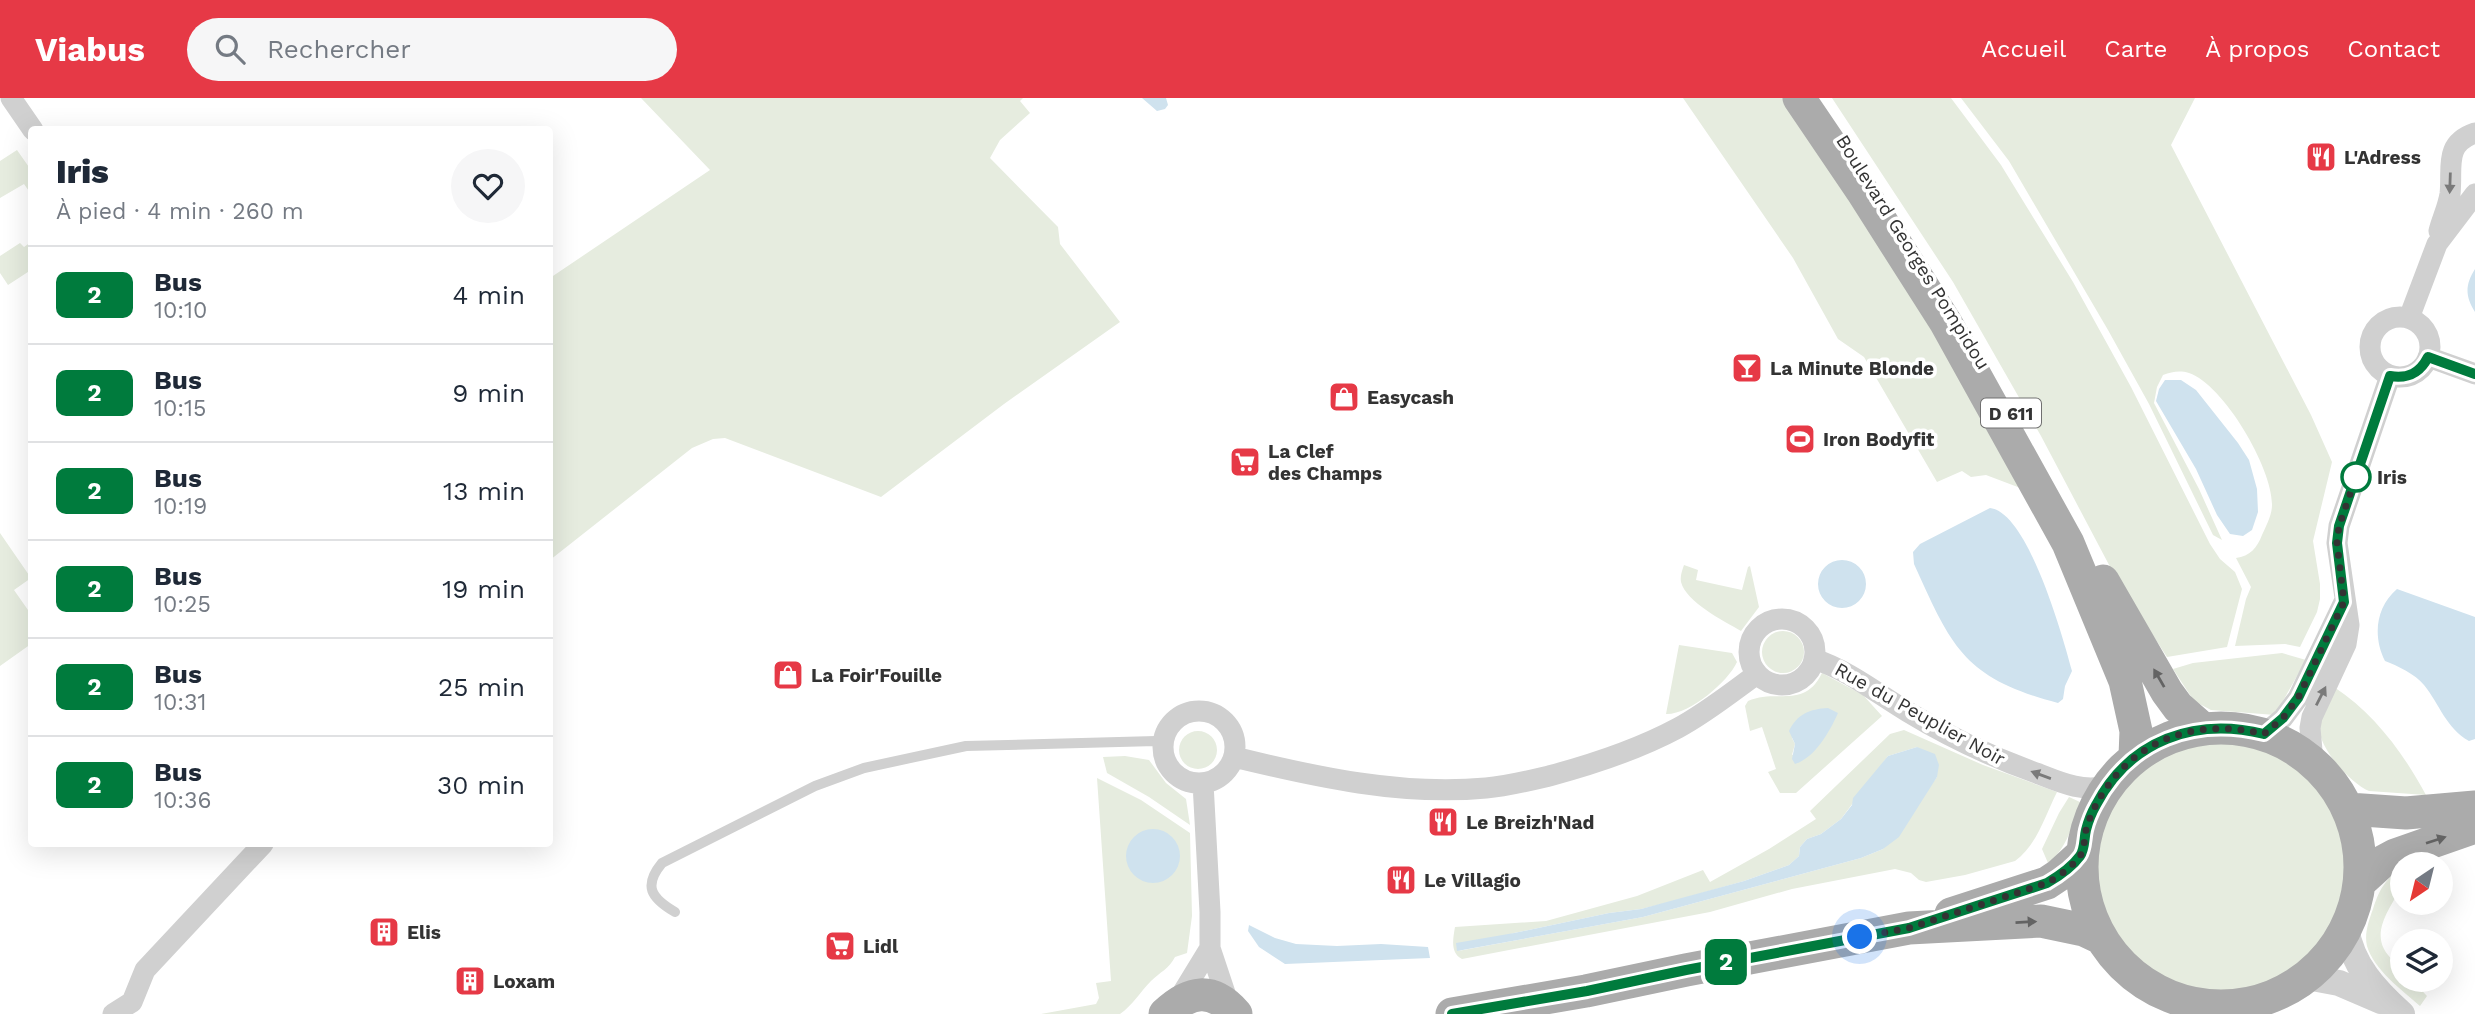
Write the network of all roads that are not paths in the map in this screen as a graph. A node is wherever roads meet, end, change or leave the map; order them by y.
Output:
1 (11, 98) edge
2 (1799, 98) edge
3 (1815, 98) edge
4 (30, 126) edge
5 (2475, 133) edge
6 (2475, 194) edge
7 (2437, 244) junction
8 (2409, 318) junction
9 (2428, 357) junction
10 (2475, 374) edge
11 (2390, 376) junction
12 (2344, 602) junction
13 (1814, 659) junction
14 (1757, 674) junction
15 (2203, 729) junction
16 (2264, 734) junction
17 (1163, 743) junction
18 (2136, 756) junction
19 (1234, 757) junction
20 (2313, 762) junction
21 (1203, 783) junction
22 (2107, 786) junction
23 (2475, 807) edge
24 (2348, 809) junction
25 (2475, 827) edge
26 (260, 847) edge
27 (2082, 854) junction
28 (2360, 883) junction
29 (674, 912) dead end
30 (1909, 928) junction
31 (2346, 928) junction
32 (2101, 938) junction
33 (1210, 948) junction
34 (2307, 977) junction
35 (137, 1008) edge
36 (1171, 1008) edge
37 (1232, 1010) edge
38 (2397, 1010) edge
39 (113, 1014) edge
40 (1452, 1014) edge

1 - 4 street
2 - 18 main road, Boulevard Georges Pompidou / D 611
15 -> 3 main road, Boulevard Georges Pompidou / D 611
5 -> 7 street
6 - 7 street
7 - 8 street
8 - 9 street
8 - 11 street
9 - 10 street
9 - 11 street
11 - 12 street
12 - 16 street
20 -> 12 street
13 - 14 street
13 - 14 street
22 -> 13 street, Rue du Peuplier Noir
14 - 19 street
15 - 16 main road
15 - 18 main road
16 - 20 main road
17 - 19 street
17 - 21 street
17 - 29 lane
18 - 22 main road
19 - 21 street
20 - 24 main road
21 - 33 street
22 - 27 main road
23 - 24 main road
24 - 28 main road
28 -> 25 main road
26 - 35 street
27 - 30 main road
27 - 32 main road
28 - 31 main road
30 -> 32 main road
30 - 40 main road
31 - 34 main road
31 - 38 street
32 - 34 main road
33 - 36 street
33 - 37 street
34 - 38 street
35 - 39 street
36 - 37 main road

